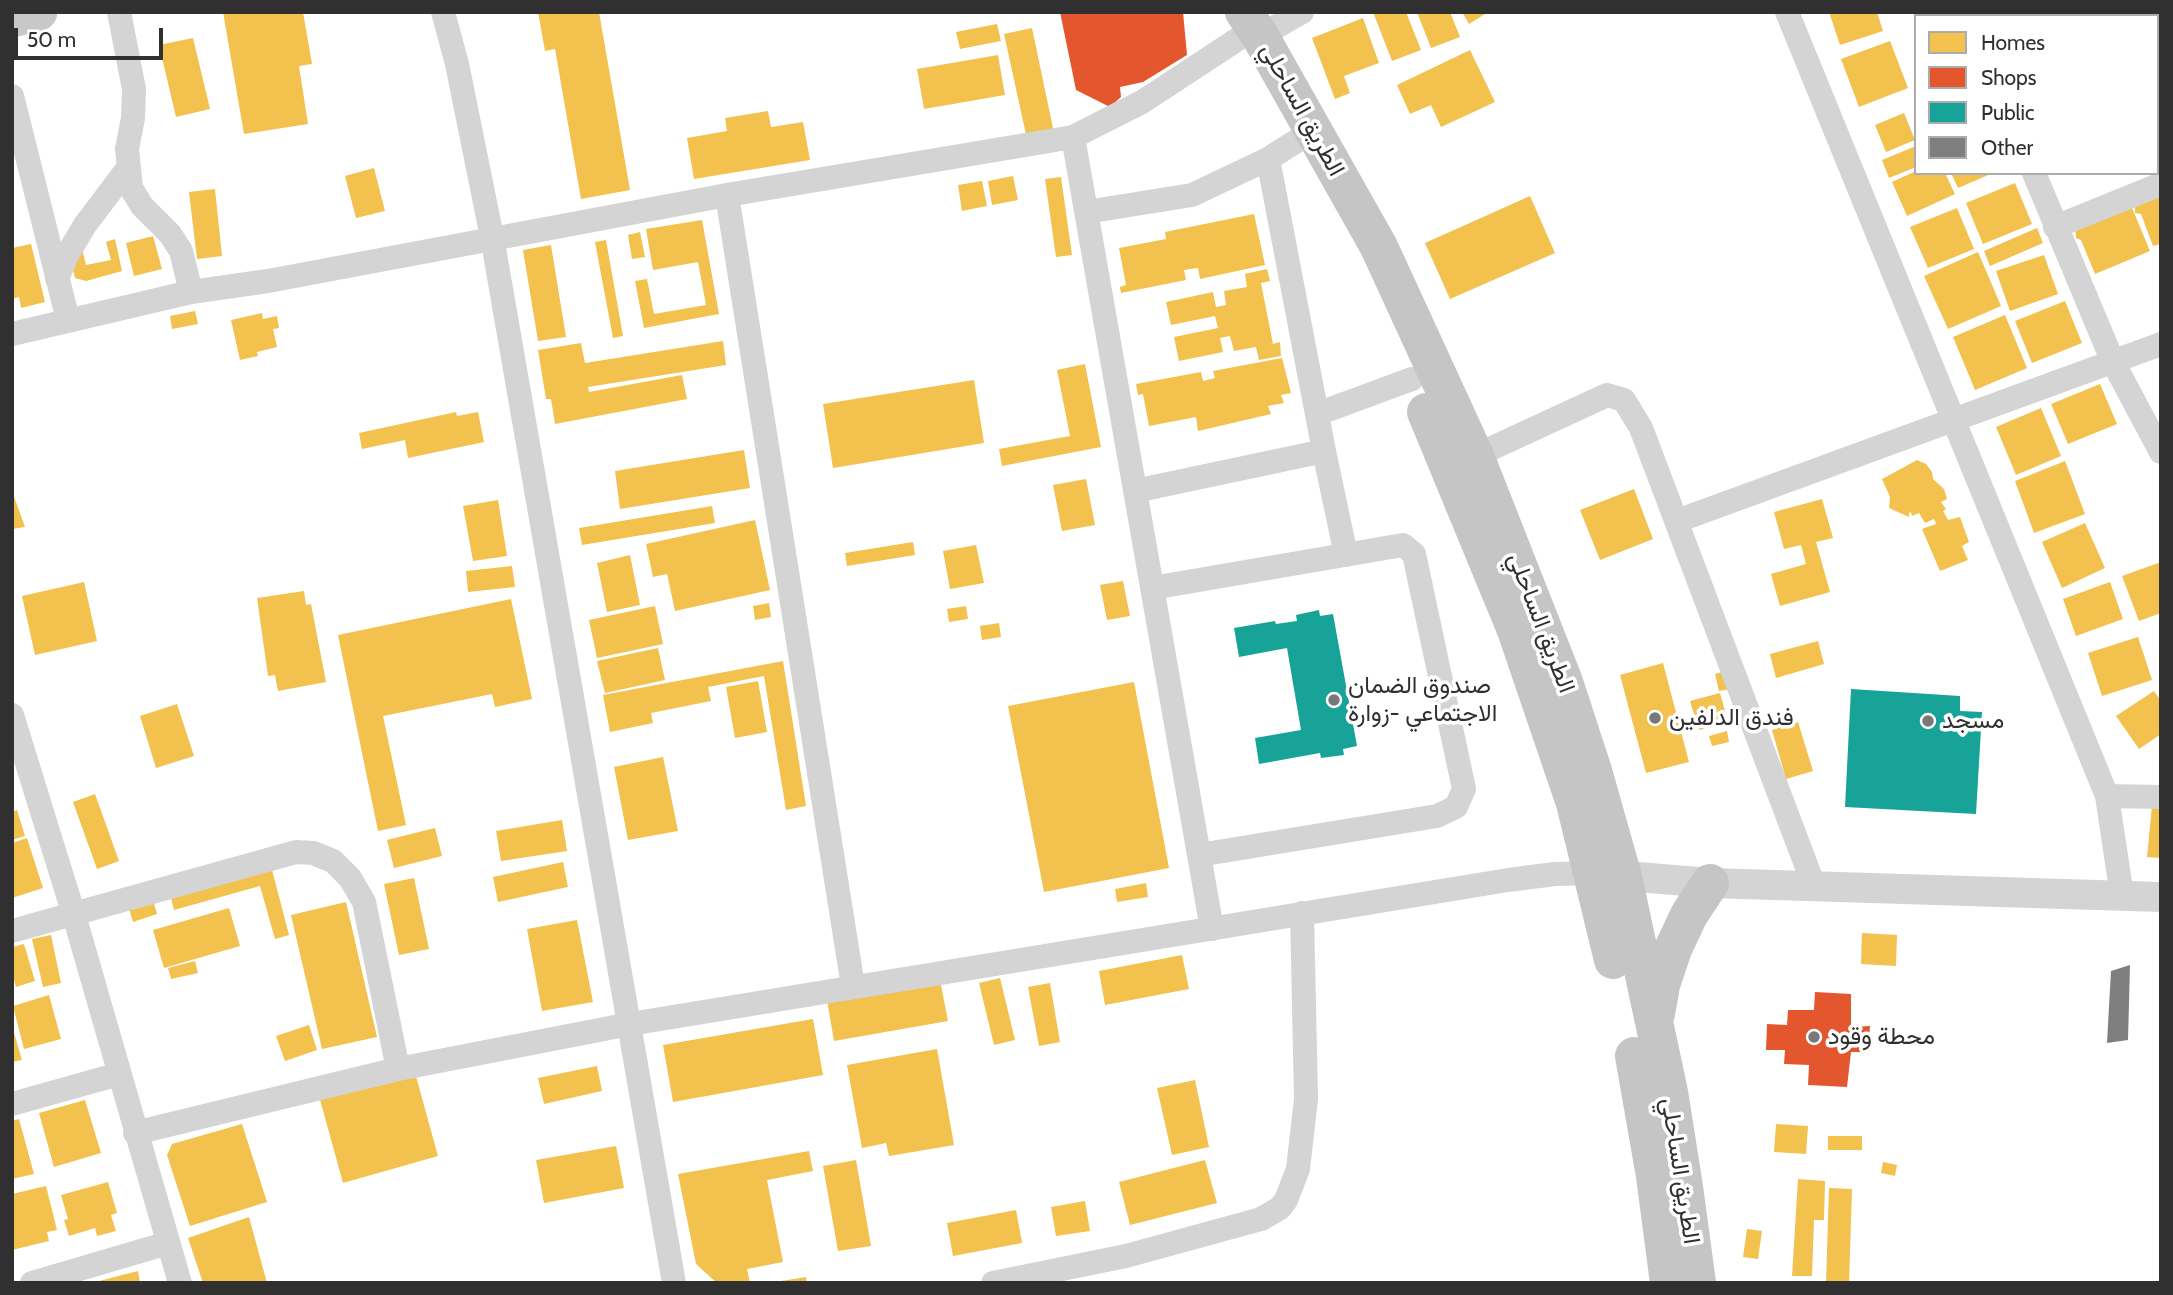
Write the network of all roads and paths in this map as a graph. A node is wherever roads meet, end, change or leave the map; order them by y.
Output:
1 (39, 12) edge
2 (119, 12) edge
3 (443, 12) edge
4 (1302, 12) edge
5 (1787, 12) edge
6 (12, 19) edge
7 (1241, 25) edge
8 (12, 96) edge
9 (1073, 137) junction
10 (1282, 150) junction
11 (128, 168) junction
12 (2035, 175) edge
13 (2161, 184) edge
14 (727, 195) junction
15 (1087, 212) junction
16 (2055, 227) junction
17 (492, 237) junction
18 (57, 279) junction
19 (191, 292) junction
20 (68, 320) junction
21 (12, 334) edge
22 (2161, 344) edge
23 (2113, 362) junction
24 (1412, 379) junction
25 (1317, 414) junction
26 (1953, 421) junction
27 (1324, 451) junction
28 (2161, 452) edge
29 (1475, 456) junction
30 (1135, 491) junction
31 (1676, 521) junction
32 (1346, 555) junction
33 (1152, 587) junction
34 (12, 715) edge
35 (2107, 796) junction
36 (2161, 797) edge
37 (1199, 855) junction
38 (1608, 875) junction
39 (1710, 883) junction
40 (1814, 886) junction
41 (2122, 896) junction
42 (2161, 897) edge
43 (1302, 913) junction
44 (74, 915) junction
45 (1212, 929) junction
46 (12, 931) edge
47 (853, 986) junction
48 (1654, 1023) junction
49 (630, 1024) junction
50 (398, 1069) junction
51 (119, 1074) junction
52 (12, 1104) edge
53 (135, 1133) junction
54 (168, 1242) junction
55 (32, 1283) edge
56 (180, 1283) edge
57 (674, 1283) edge
58 (993, 1283) edge
59 (1669, 1283) edge
60 (1697, 1283) edge

1 - 6 main road
2 - 11 street
3 - 17 street
4 - 7 street
5 - 26 street
7 - 9 street
7 - 10 highway, الطريق الساحلي
7 - 29 highway, الطريق الساحلي
8 - 18 street
9 - 14 street
9 - 15 street
10 - 15 street
10 - 24 highway, الطريق الساحلي
10 - 25 street
11 - 18 street
11 - 19 street
12 - 16 street
13 - 16 street
14 - 17 street
14 - 47 street
15 - 30 street
16 - 23 street
17 - 19 street
17 - 49 street
18 - 20 street
19 - 20 street
20 - 21 street
22 - 23 street
23 - 26 street
23 - 28 street
24 - 25 street
24 - 38 highway, الطريق الساحلي
25 - 27 street
26 - 31 street
26 - 35 street
27 - 30 street
27 - 32 street
29 - 31 street
29 - 38 highway, الطريق الساحلي
30 - 33 street
31 - 40 street
32 - 33 street
32 - 37 street
33 - 37 street
34 - 44 street
35 - 36 street
35 - 41 street
37 - 45 street
38 - 39 street
38 - 43 street
38 - 48 highway, الطريق الساحلي
38 - 59 highway, الطريق الساحلي
39 - 40 street
39 - 48 highway
40 - 41 street
41 - 42 street
43 - 45 street
43 - 58 street
44 - 46 street
44 - 50 street
44 - 51 street
45 - 47 street
47 - 49 street
48 - 60 highway, الطريق الساحلي
49 - 50 street
49 - 57 street
50 - 53 street
51 - 52 street
51 - 53 street
53 - 54 street
54 - 55 street
54 - 56 street

